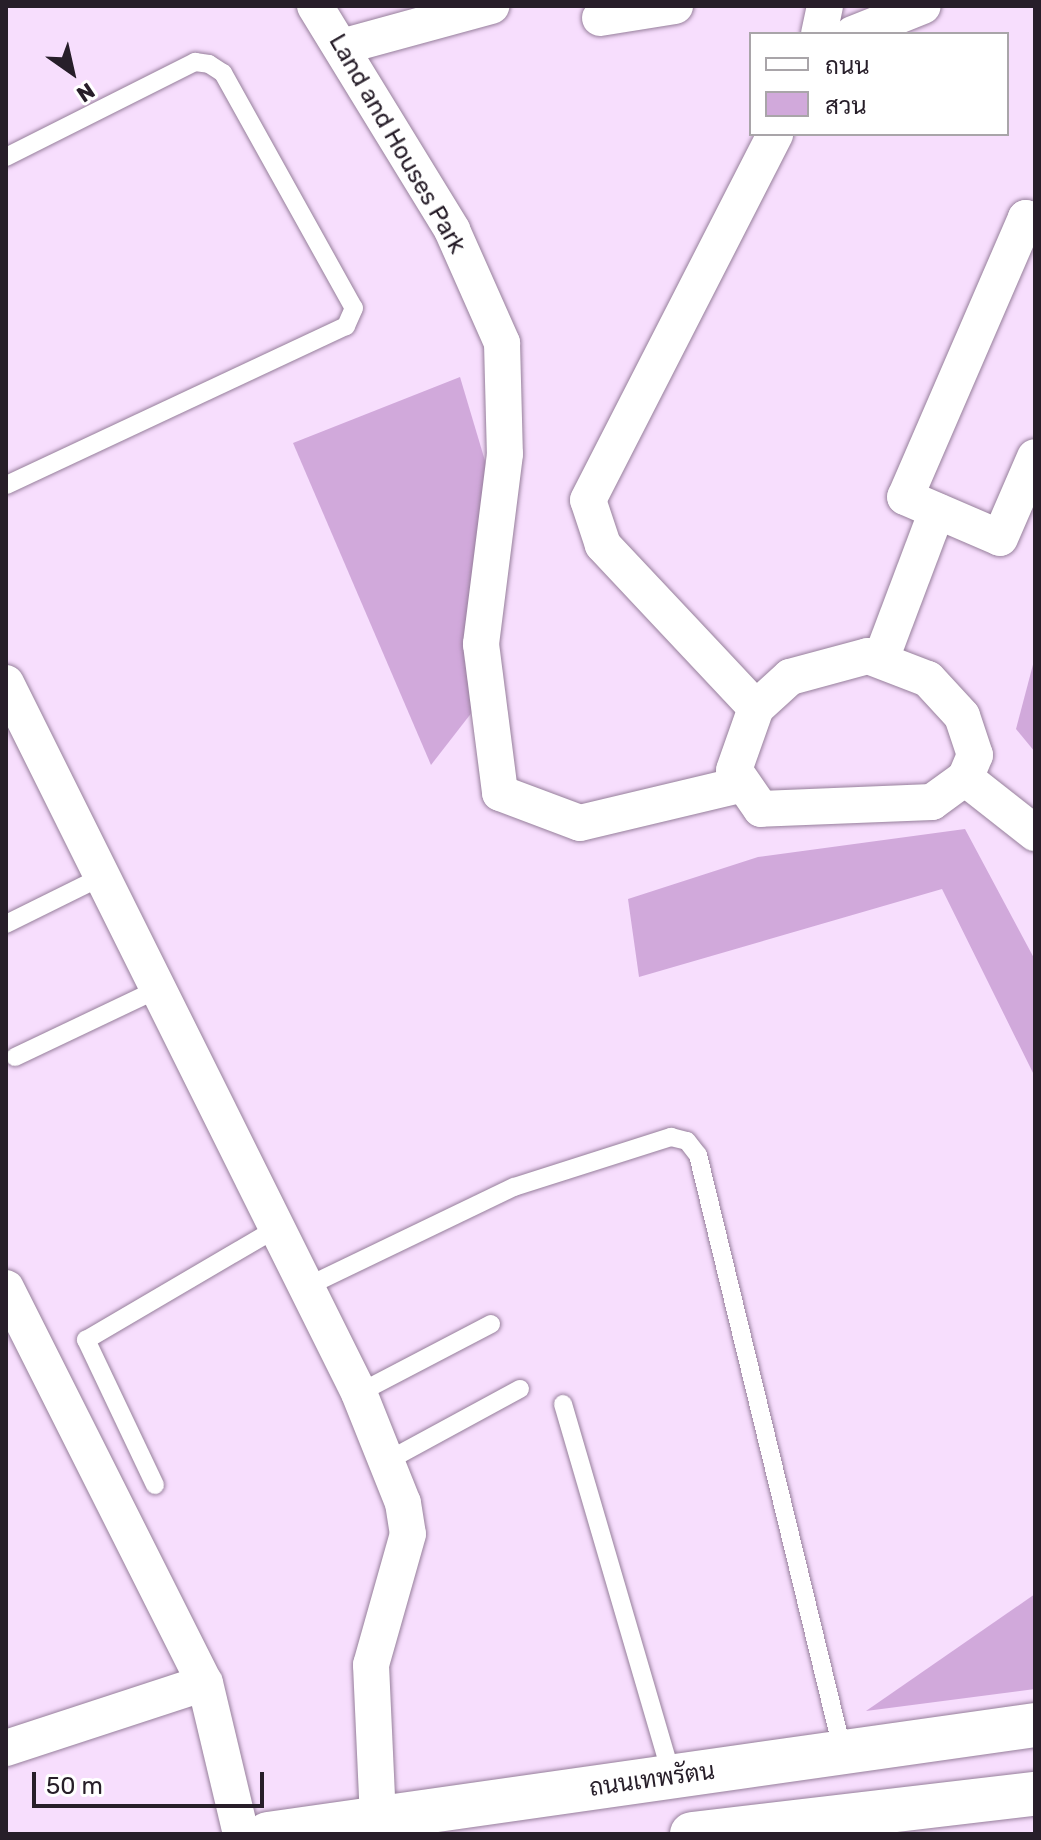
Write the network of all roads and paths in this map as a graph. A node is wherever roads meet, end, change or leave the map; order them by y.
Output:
1 (315, 6) edge
2 (491, 6) edge
3 (675, 6) edge
4 (825, 6) edge
5 (923, 6) edge
6 (600, 18) dead end
7 (819, 32) edge
8 (858, 32) edge
9 (341, 47) junction
10 (774, 136) edge
11 (6, 157) edge
12 (1035, 222) edge
13 (1035, 457) edge
14 (6, 485) edge
15 (937, 511) junction
16 (881, 659) junction
17 (6, 683) edge
18 (756, 708) junction
19 (965, 778) junction
20 (740, 785) junction
21 (1035, 833) edge
22 (101, 877) junction
23 (6, 924) edge
24 (156, 990) junction
25 (15, 1057) dead end
26 (277, 1228) junction
27 (306, 1287) junction
28 (6, 1288) edge
29 (491, 1324) dead end
30 (20, 1353) edge
31 (520, 1389) dead end
32 (359, 1393) junction
33 (563, 1404) dead end
34 (389, 1460) junction
35 (155, 1485) dead end
36 (205, 1683) junction
37 (1035, 1725) edge
38 (6, 1748) edge
39 (843, 1753) junction
40 (672, 1777) junction
41 (1035, 1794) edge
42 (378, 1818) junction
43 (241, 1834) edge
44 (268, 1834) edge
45 (692, 1834) edge

1 - 9 street, Land and Houses Park
2 - 9 street
3 - 6 street
4 - 7 street
5 - 8 street
9 - 20 street, Land and Houses Park
10 - 18 street
11 - 14 lane
12 - 15 street
13 - 15 street
15 - 16 street
16 - 18 street
16 - 19 street
17 - 22 street
18 - 20 street
19 - 20 street
19 - 21 street
22 - 23 lane
22 - 24 street
24 - 25 lane
24 - 26 street
26 - 27 street
26 - 35 lane
27 - 32 street
27 - 39 lane
28 - 30 street
29 - 32 lane
30 - 36 street
31 - 34 lane
32 - 34 street
33 - 40 lane
34 - 42 street
36 - 38 street
36 - 43 street
37 - 39 main road, ถนนเทพรัตน
39 - 40 main road, ถนนเทพรัตน
40 - 42 main road, ถนนเทพรัตน
41 - 45 main road
42 - 44 main road, ถนนเทพรัตน

